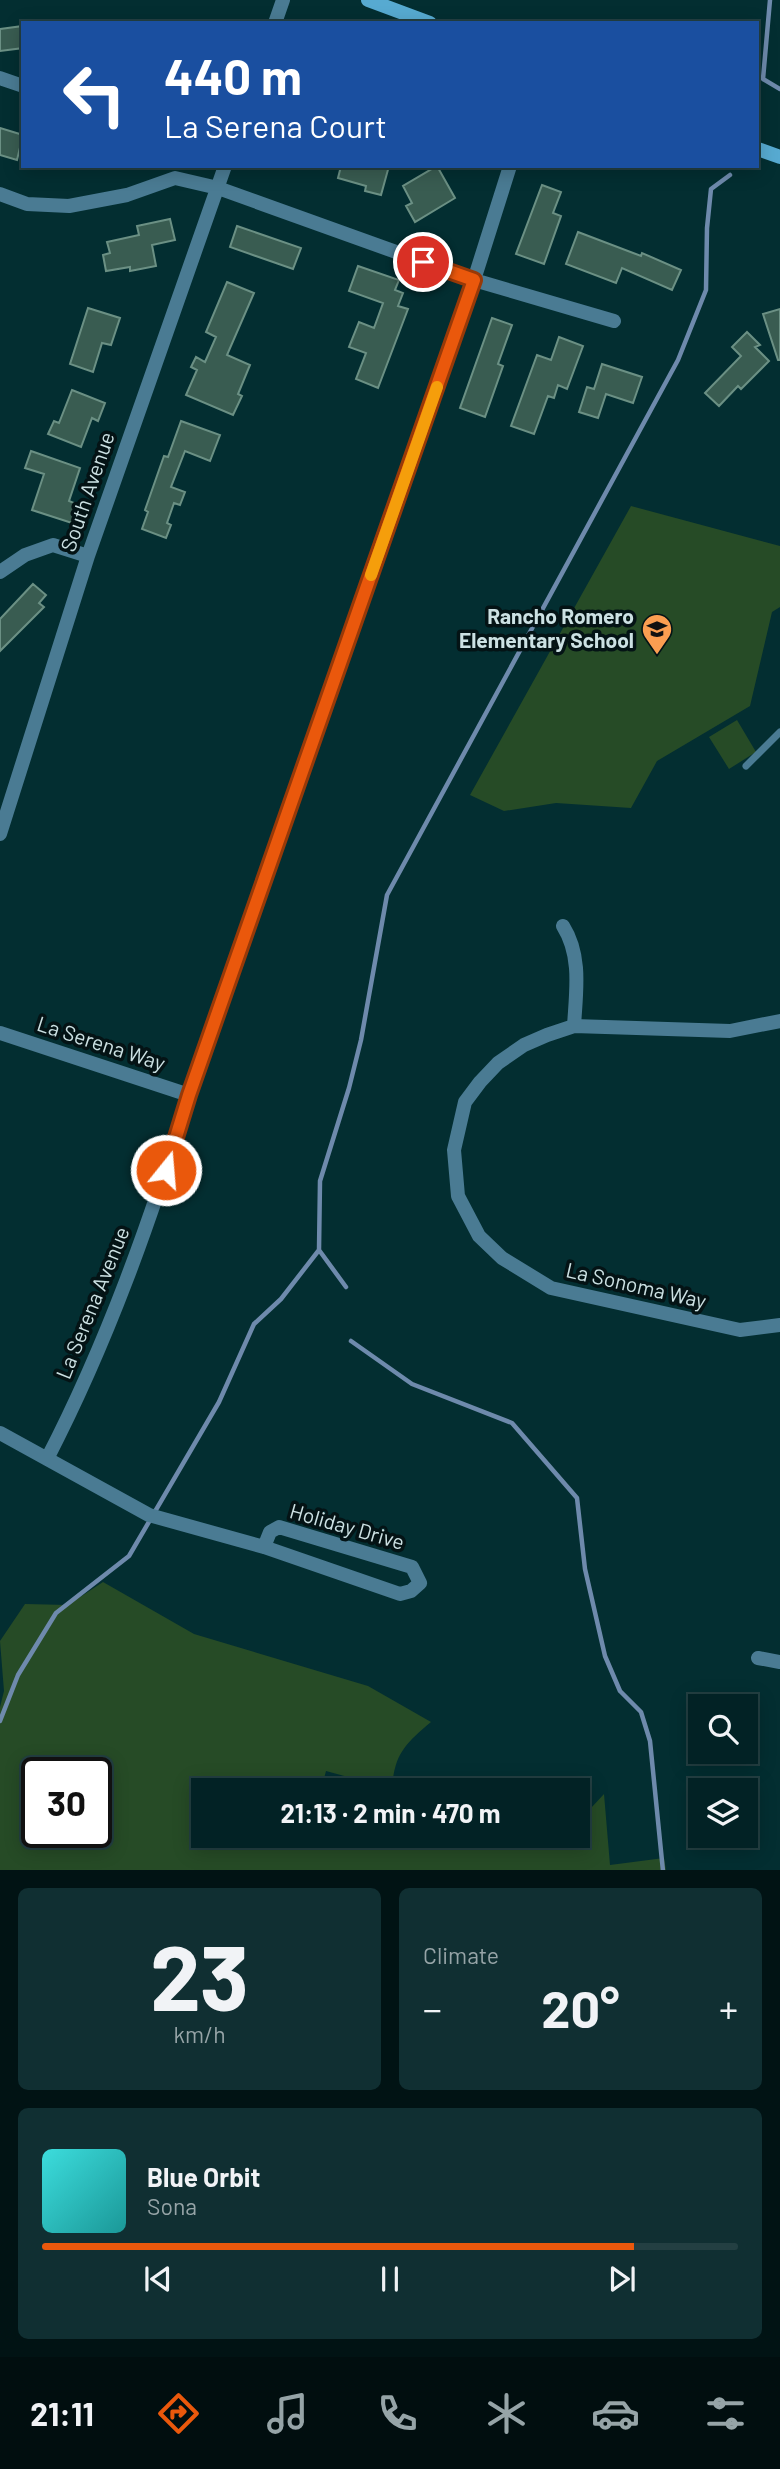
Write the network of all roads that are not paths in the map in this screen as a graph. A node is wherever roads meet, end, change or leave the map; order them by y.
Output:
1 (283, 0) edge
2 (368, 0) edge
3 (276, 21) edge
4 (425, 21) edge
5 (0, 78) edge
6 (21, 85) edge
7 (759, 149) edge
8 (780, 157) edge
9 (224, 168) edge
10 (509, 168) edge
11 (218, 188) junction
12 (0, 194) edge
13 (474, 280) junction
14 (614, 321) dead end
15 (88, 556) junction
16 (0, 572) edge
17 (780, 732) edge
18 (746, 766) dead end
19 (0, 834) edge
20 (563, 926) dead end
21 (780, 1021) edge
22 (574, 1026) junction
23 (0, 1033) edge
24 (189, 1095) junction
25 (780, 1325) edge
26 (0, 1433) edge
27 (47, 1459) junction
28 (264, 1546) junction
29 (758, 1658) dead end
30 (780, 1662) edge

1 - 3 street
2 - 4 main road
5 - 6 street
7 - 8 main road
9 - 11 street, South Avenue
10 - 13 street, La Serena Avenue
11 - 12 street
11 - 13 street
11 - 15 street, South Avenue
13 - 14 street
13 - 24 street, La Serena Avenue
15 - 16 street
15 - 19 street, South Avenue
17 - 18 lane
20 - 22 street
21 - 22 street, La Sonoma Way
22 - 25 street, La Sonoma Way
23 - 24 street, La Serena Way
24 - 27 street, La Serena Avenue
26 - 27 street, Holiday Drive
27 - 28 street, Holiday Drive
28 - 28 street, Holiday Drive
29 - 30 street

